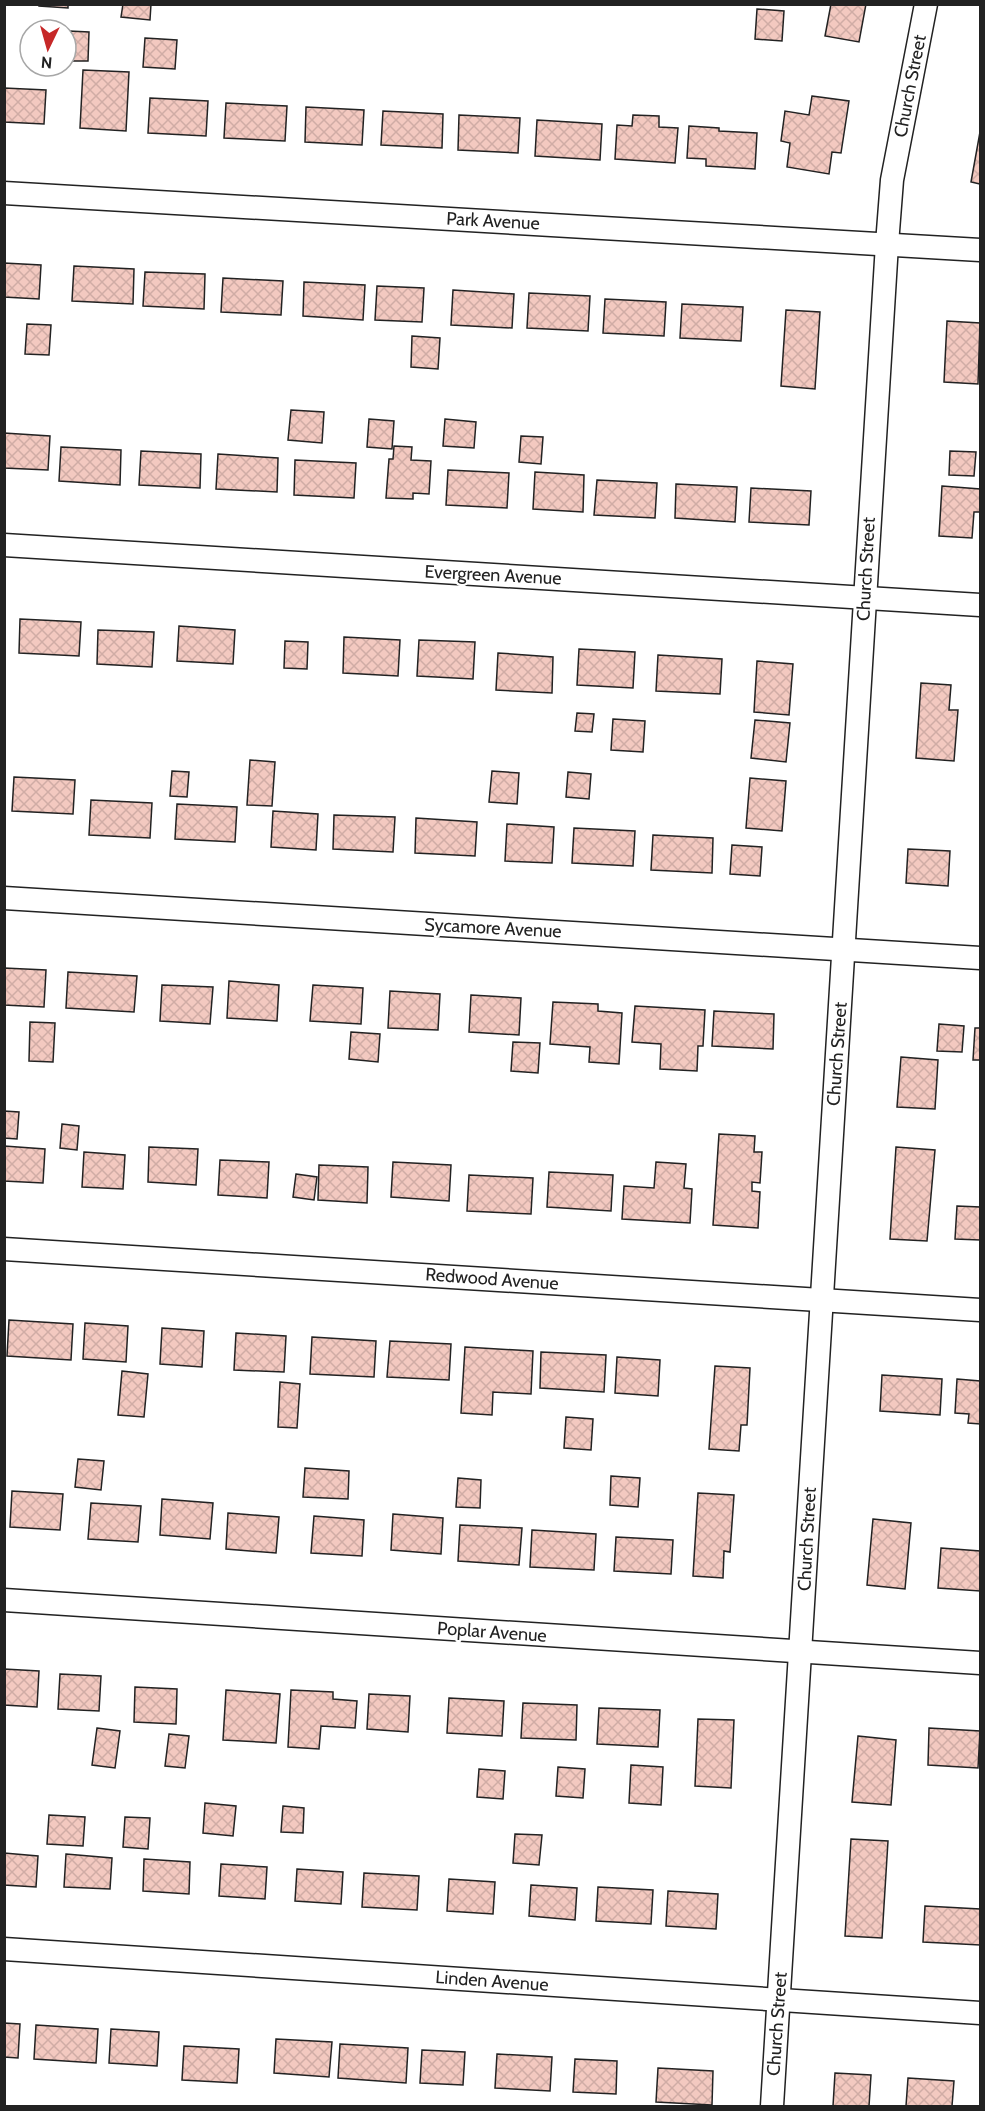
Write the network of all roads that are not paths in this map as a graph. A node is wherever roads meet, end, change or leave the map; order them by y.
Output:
1 (926, 4) edge
2 (4, 193) edge
3 (887, 244) junction
4 (981, 250) edge
5 (4, 545) edge
6 (864, 598) junction
7 (981, 605) edge
8 (4, 898) edge
9 (844, 949) junction
10 (981, 958) edge
11 (4, 1249) edge
12 (822, 1300) junction
13 (981, 1310) edge
14 (4, 1600) edge
15 (800, 1652) junction
16 (981, 1662) edge
17 (4, 1949) edge
18 (779, 2000) junction
19 (981, 2013) edge
20 (772, 2106) edge

1 - 3 street, Church Street
2 - 3 street, Park Avenue
3 - 4 street, Park Avenue
3 - 6 street, Church Street
5 - 6 street, Evergreen Avenue
6 - 7 street, Evergreen Avenue
6 - 9 street, Church Street
8 - 9 street, Sycamore Avenue
9 - 10 street, Sycamore Avenue
9 - 12 street, Church Street
11 - 12 street, Redwood Avenue
12 - 13 street, Redwood Avenue
12 - 15 street, Church Street
14 - 15 street, Poplar Avenue
15 - 16 street, Poplar Avenue
15 - 18 street, Church Street
17 - 18 street, Linden Avenue
18 - 19 street, Linden Avenue
18 - 20 street, Church Street

